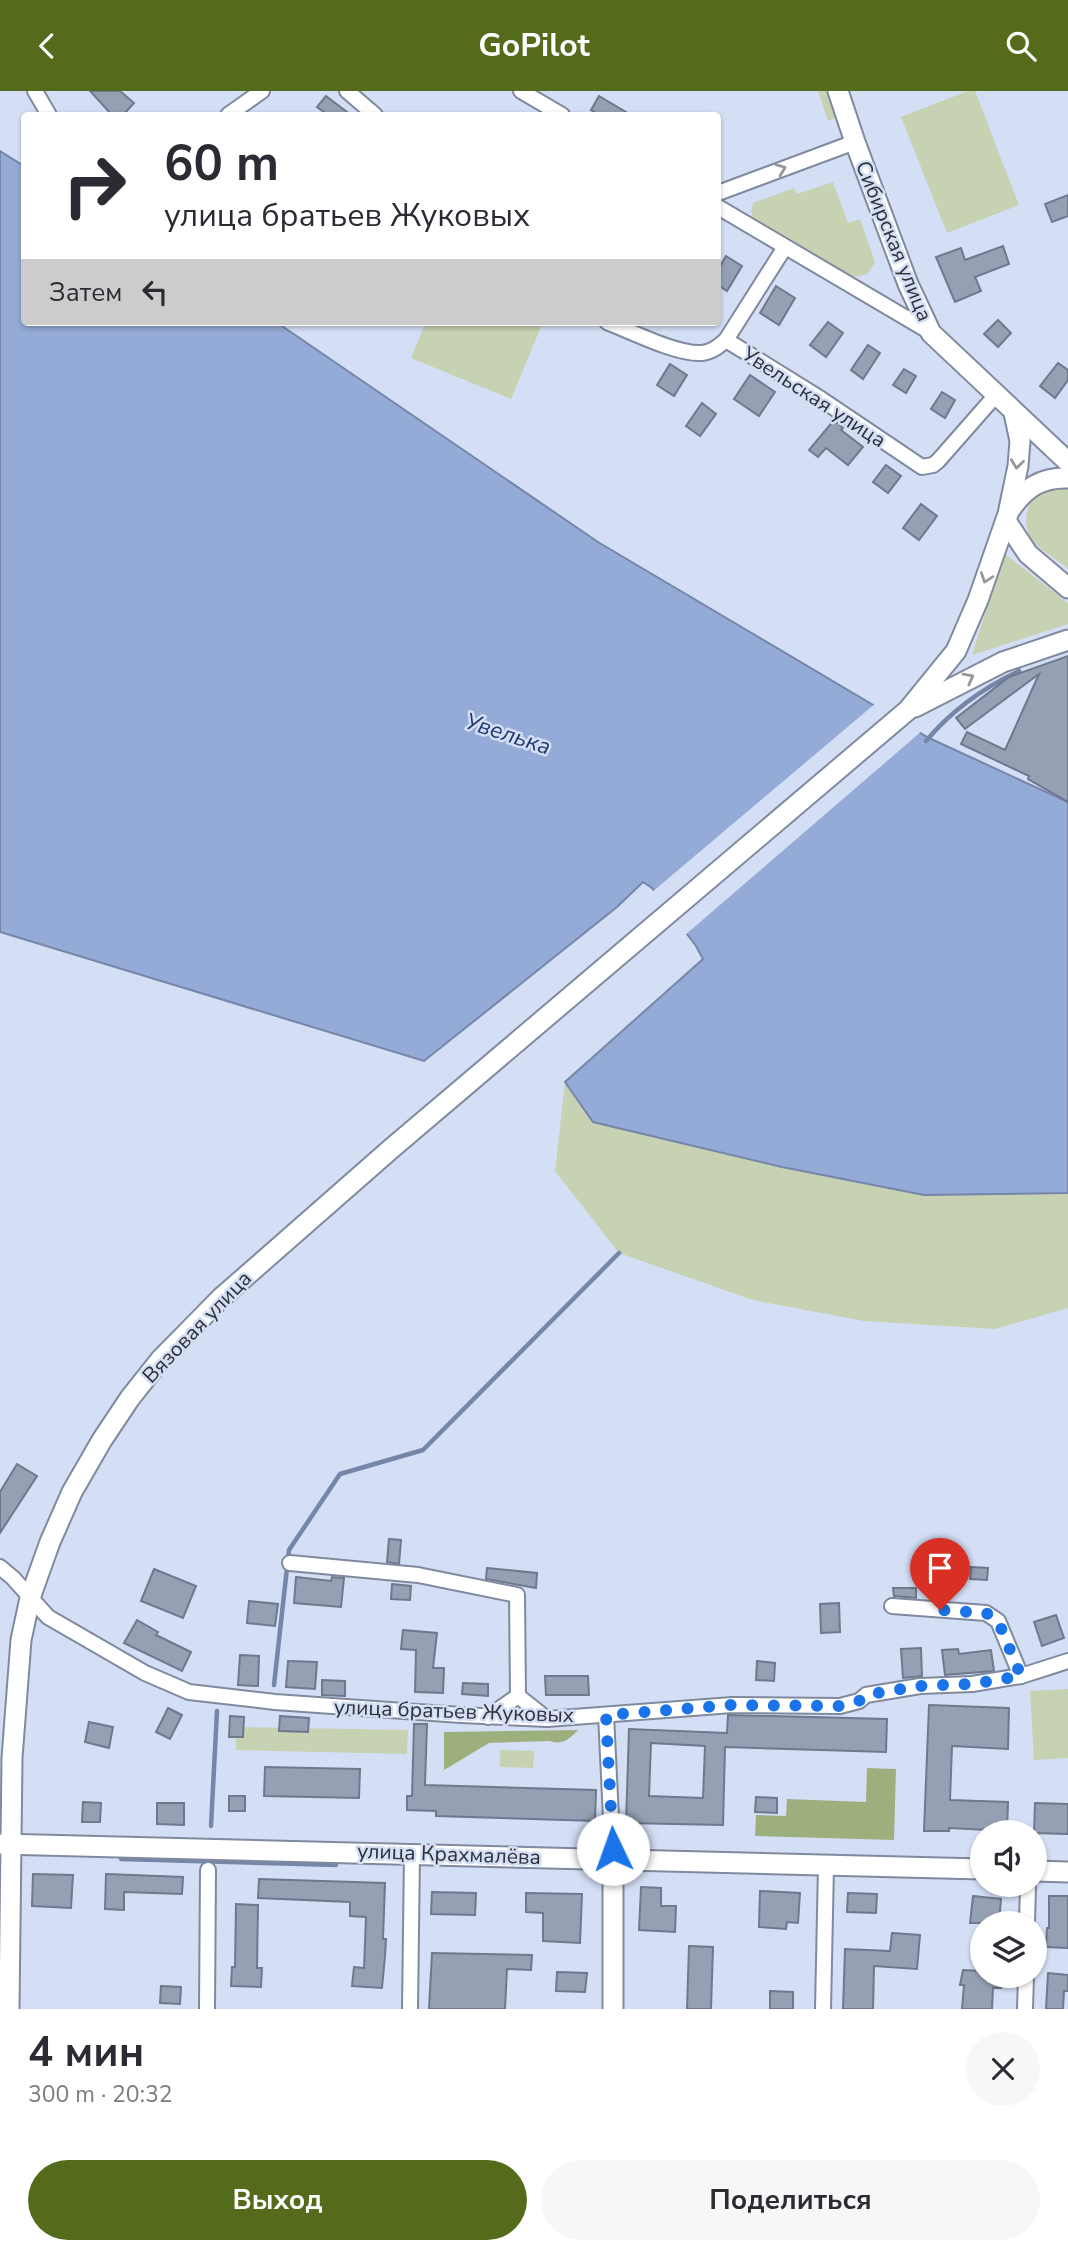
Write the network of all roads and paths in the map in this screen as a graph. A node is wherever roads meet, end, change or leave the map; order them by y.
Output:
1 (35, 91) edge
2 (262, 91) edge
3 (347, 91) edge
4 (521, 91) edge
5 (838, 91) edge
6 (48, 112) edge
7 (232, 112) edge
8 (372, 112) edge
9 (557, 112) edge
10 (855, 142) junction
11 (721, 192) edge
12 (721, 210) edge
13 (785, 247) junction
14 (617, 326) edge
15 (931, 333) junction
16 (726, 339) junction
17 (996, 395) junction
18 (1014, 413) junction
19 (1068, 462) edge
20 (1068, 478) edge
21 (1007, 517) junction
22 (1068, 588) edge
23 (1068, 640) edge
24 (908, 710) junction
25 (290, 1563) dead end
26 (0, 1567) edge
27 (30, 1598) junction
28 (892, 1606) dead end
29 (1068, 1661) edge
30 (1021, 1676) junction
31 (517, 1696) junction
32 (606, 1715) junction
33 (488, 1717) junction
34 (547, 1719) junction
35 (6, 1844) edge
36 (412, 1853) junction
37 (613, 1859) junction
38 (826, 1865) junction
39 (970, 1869) edge
40 (208, 1870) dead end
41 (1047, 1871) edge
42 (1068, 1872) edge
43 (1026, 1988) edge
44 (9, 2009) edge
45 (207, 2009) edge
46 (410, 2009) edge
47 (613, 2009) edge
48 (823, 2009) edge
49 (1025, 2009) edge

1 - 6 street
2 - 7 street
3 - 8 street
4 - 9 street
5 - 10 street, Сибирская улица
11 -> 10 street
10 - 15 street, Сибирская улица
12 - 13 street
13 - 15 street
13 - 16 street
14 - 16 street, Увельская улица
15 - 17 street, Сибирская улица
16 - 17 street, Увельская улица
17 - 18 street, Сибирская улица
18 - 19 street, Сибирская улица
18 -> 21 street
20 - 21 street
21 - 22 street
21 -> 24 street
24 -> 23 street
24 - 27 street, Вязовая улица
25 - 31 street
26 - 27 street, улица братьев Жуковых
27 - 33 street, улица братьев Жуковых
27 - 35 street, Вязовая улица
28 - 30 street
29 - 30 street, улица братьев Жуковых
30 - 32 street, улица братьев Жуковых
31 - 33 street
31 - 34 street
32 - 34 street, улица братьев Жуковых
32 - 37 street
33 - 34 street, улица братьев Жуковых
35 - 36 street, улица Крахмалёва
35 - 44 street, Вязовая улица
36 - 37 street, улица Крахмалёва
36 - 46 street
37 - 38 street, улица Крахмалёва
37 - 47 street
38 - 39 street, улица Крахмалёва
38 - 48 street
40 - 45 street
41 - 42 street
43 - 49 street

